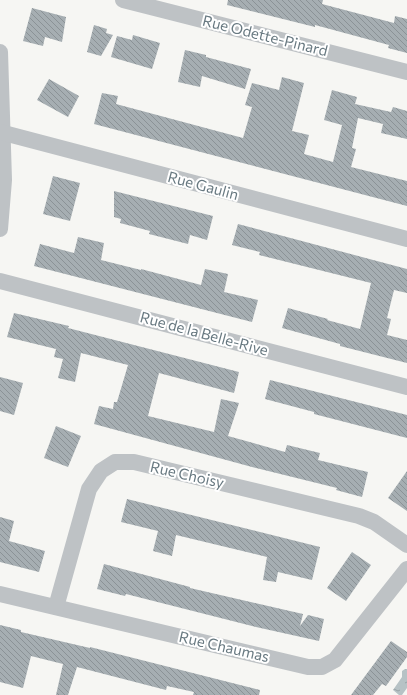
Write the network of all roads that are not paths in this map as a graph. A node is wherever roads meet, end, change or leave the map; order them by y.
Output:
1 (123, 0) edge
2 (0, 52) edge
3 (407, 72) edge
4 (2, 132) edge
5 (0, 229) edge
6 (407, 239) edge
7 (0, 281) edge
8 (407, 387) edge
9 (407, 545) edge
10 (407, 569) edge
11 (0, 594) edge
12 (56, 607) junction

1 - 3 street, Rue Odette-Pinard
2 - 4 street
4 - 5 street
4 - 6 street, Rue Gaulin
7 - 8 street, Rue de la Belle-Rive
9 - 12 street, Rue Choisy
10 - 12 street, Rue Chaumas
11 - 12 street, Rue Chaumas

